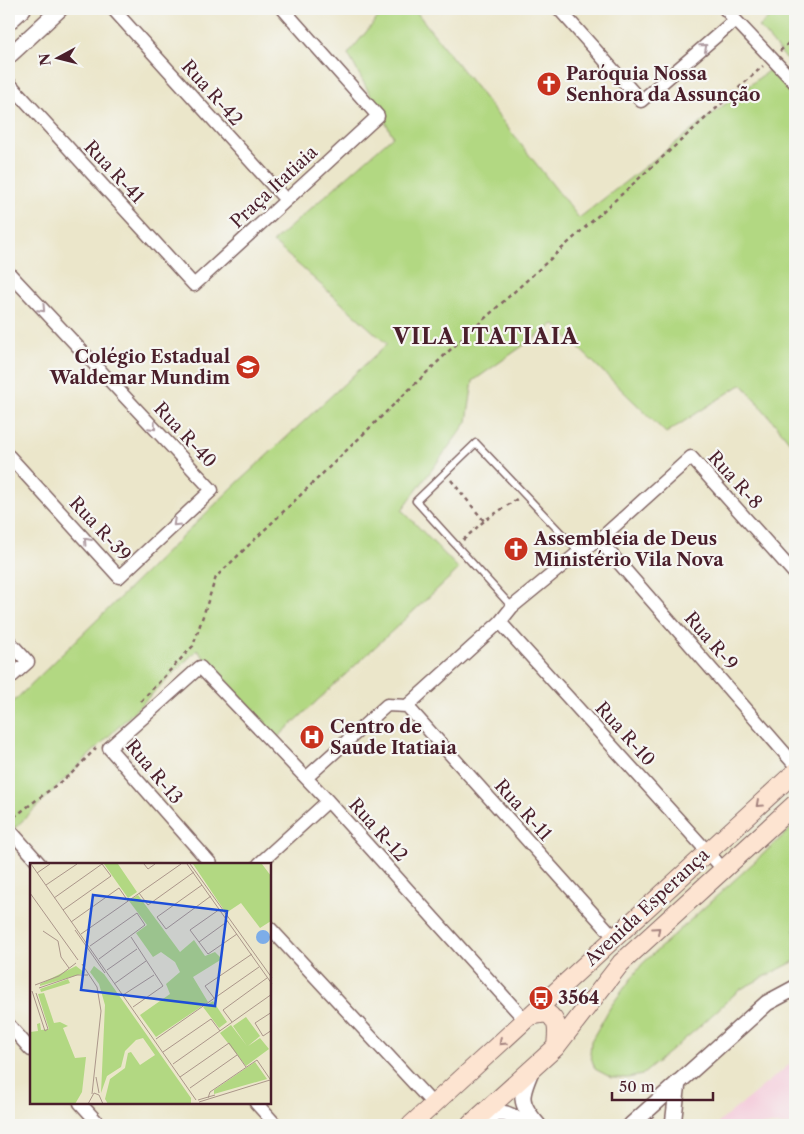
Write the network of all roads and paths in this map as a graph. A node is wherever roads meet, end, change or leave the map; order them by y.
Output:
1 (23, 9) edge
2 (60, 9) edge
3 (112, 9) edge
4 (282, 9) edge
5 (559, 9) edge
6 (725, 9) edge
7 (735, 20) junction
8 (9, 22) edge
9 (795, 37) edge
10 (9, 56) edge
11 (772, 58) junction
12 (795, 83) edge
13 (9, 84) edge
14 (286, 200) junction
15 (9, 273) edge
16 (194, 285) joint
17 (9, 456) edge
18 (445, 473) junction
19 (212, 490) joint
20 (524, 494) junction
21 (484, 520) junction
22 (600, 540) junction
23 (456, 546) junction
24 (578, 552) junction
25 (795, 574) edge
26 (512, 608) junction
27 (500, 622) junction
28 (9, 641) edge
29 (200, 667) joint
30 (9, 679) edge
31 (139, 702) dead end
32 (407, 706) junction
33 (99, 745) dead end
34 (795, 765) edge
35 (795, 772) edge
36 (306, 778) junction
37 (328, 800) junction
38 (795, 804) edge
39 (9, 821) edge
40 (11, 837) edge
41 (708, 850) junction
42 (39, 863) edge
43 (210, 863) edge
44 (260, 863) edge
45 (723, 869) junction
46 (271, 929) edge
47 (614, 937) junction
48 (795, 988) edge
49 (528, 1018) junction
50 (9, 1025) edge
51 (556, 1047) junction
52 (30, 1049) edge
53 (533, 1066) junction
54 (678, 1082) junction
55 (655, 1103) junction
56 (81, 1104) edge
57 (257, 1104) edge
58 (434, 1105) junction
59 (472, 1123) edge
60 (100, 1125) edge
61 (276, 1125) edge
62 (411, 1125) edge
63 (421, 1125) edge
64 (522, 1125) edge
65 (538, 1125) edge
66 (631, 1125) edge
67 (671, 1125) edge

1 - 8 street
2 - 10 street
3 - 14 street, Rua R-42
4 - 14 street, Praça Itatiaia
5 -> 7 street
6 - 7 street
7 - 11 street
9 - 11 path
11 - 12 street
11 - 31 path
13 - 16 street, Rua R-41
14 - 16 street, Praça Itatiaia
15 -> 19 street, Rua R-40
19 -> 17 street, Rua R-39
18 - 20 lane
18 - 21 path
18 - 23 lane
20 - 21 path
20 - 24 lane
21 - 23 path
22 - 24 street
22 - 25 street, Rua R-8
22 - 34 street, Rua R-9
23 - 26 lane
24 - 26 street
26 - 27 street
27 - 32 street
27 - 41 street, Rua R-10
28 - 30 street
29 - 36 street, Rua R-12
29 - 43 street, Rua R-13
32 - 36 street
32 - 47 street, Rua R-11
33 - 39 path
35 -> 41 main road, Avenida Esperança
36 - 37 street, Rua R-12
37 - 44 street
37 - 49 street, Rua R-12
38 - 45 main road, Avenida Esperança
40 - 42 street
41 - 45 street, Rua R-10
41 - 47 main road, Avenida Esperança
51 -> 45 main road, Avenida Esperança
46 - 58 street
47 - 49 main road, Avenida Esperança
48 - 54 street
49 - 51 main road
49 -> 58 main road, Avenida Esperança
50 - 52 street
51 - 53 main road, Avenida Esperança
53 - 59 main road, Avenida Esperança
53 - 65 street
54 - 55 street
54 - 67 street
55 - 66 street
55 - 67 street
56 - 60 street
57 - 61 street
58 - 62 main road, Avenida Esperança
58 - 63 main road
59 - 64 street

